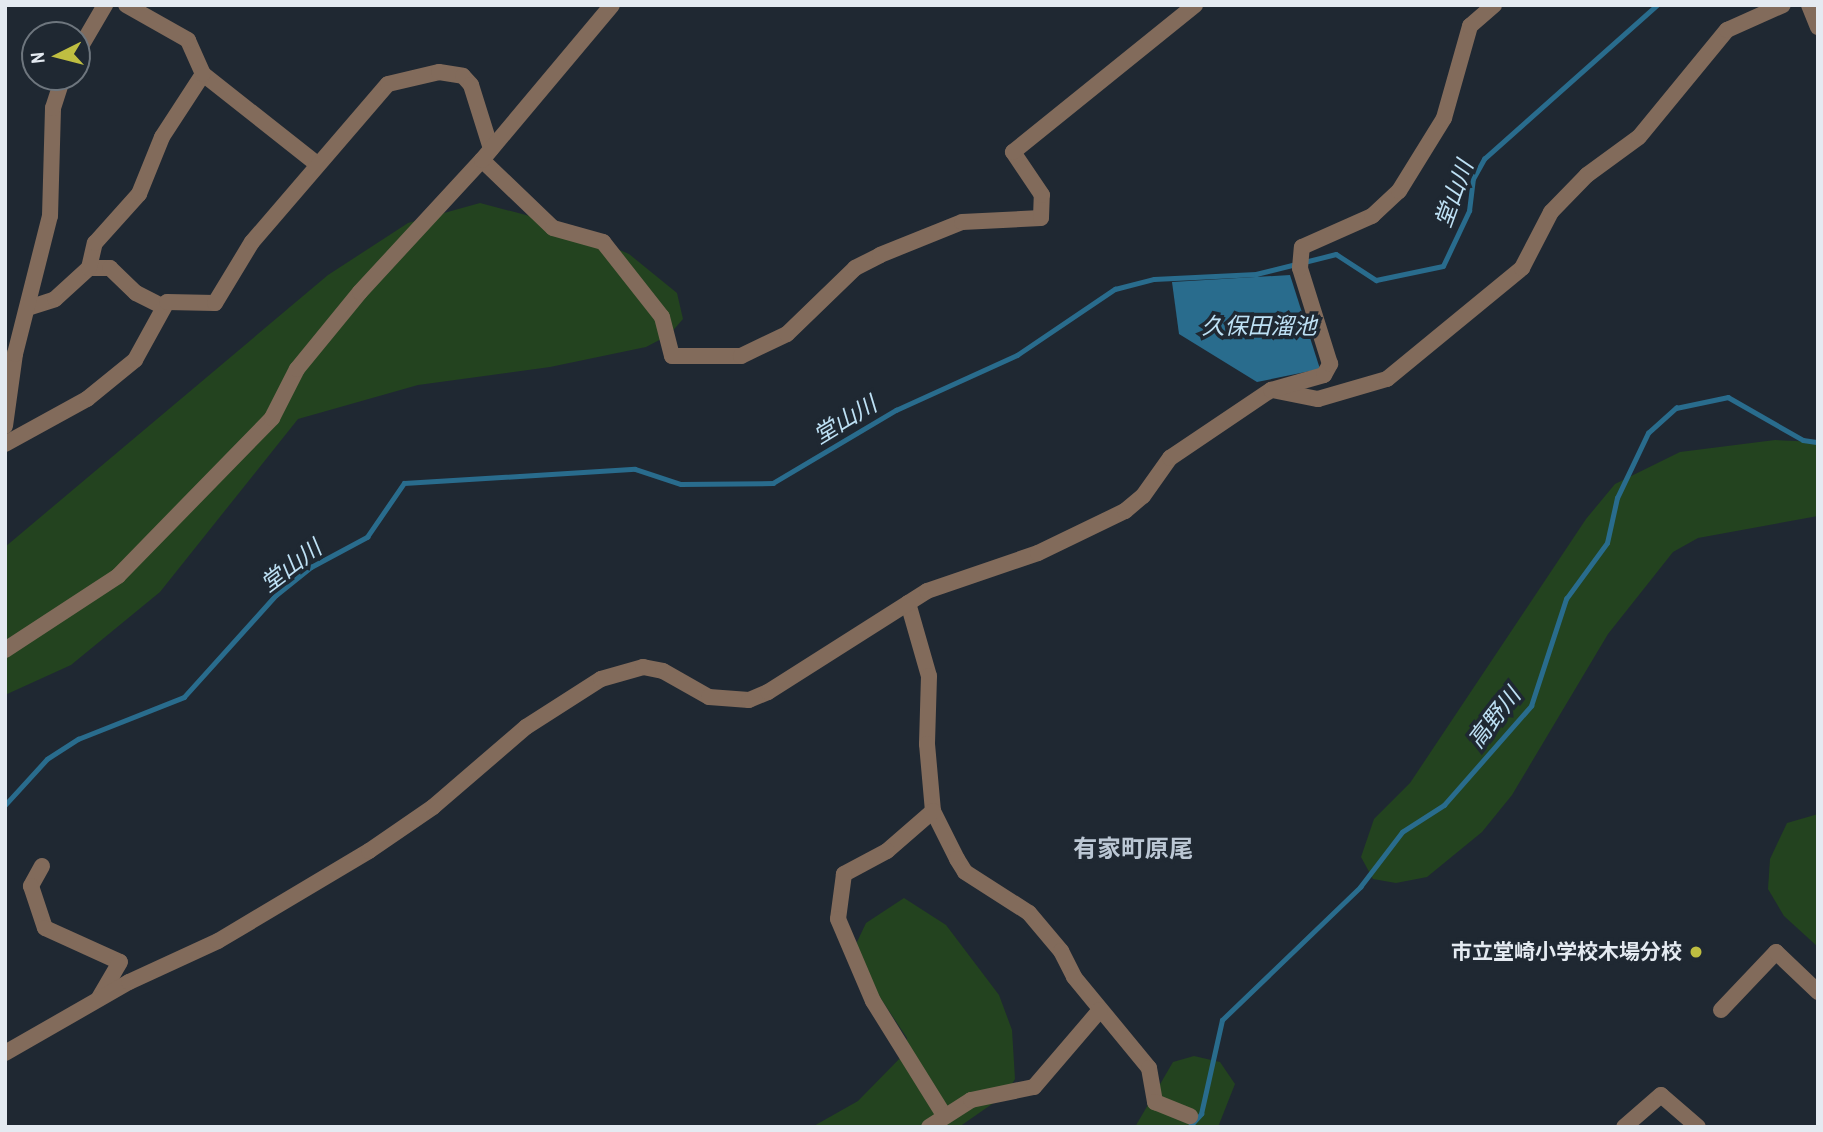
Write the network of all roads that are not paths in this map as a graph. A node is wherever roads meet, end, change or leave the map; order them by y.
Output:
1 (105, 5) edge
2 (126, 5) edge
3 (612, 5) edge
4 (1195, 5) edge
5 (1783, 5) edge
6 (1809, 5) edge
7 (1490, 6) edge
8 (1818, 27) edge
9 (91, 29) edge
10 (203, 75) junction
11 (58, 91) edge
12 (486, 155) junction
13 (317, 164) junction
14 (89, 268) junction
15 (162, 306) junction
16 (31, 307) junction
17 (10, 352) edge
18 (1271, 390) junction
19 (5, 426) edge
20 (5, 444) edge
21 (908, 603) junction
22 (5, 650) edge
23 (933, 811) junction
24 (42, 866) dead end
25 (1818, 992) edge
26 (99, 998) junction
27 (1100, 1010) junction
28 (1721, 1010) dead end
29 (5, 1053) edge
30 (944, 1115) junction
31 (1190, 1116) dead end
32 (929, 1127) edge
33 (1624, 1127) edge
34 (1698, 1127) edge

1 - 9 street
2 - 10 street
3 - 12 street
4 - 12 street
5 - 18 street
6 - 8 street
7 - 18 street
10 - 13 street
10 - 14 street
11 - 16 street
12 - 13 street
12 - 22 street
13 - 15 street
14 - 15 street
14 - 16 street
15 - 20 street
16 - 17 street
17 - 19 street
18 - 21 street
21 - 23 street
21 - 26 street
23 - 27 street
23 - 30 street
24 - 26 street
25 - 28 street
26 - 29 street
27 - 30 street
27 - 31 street
30 - 32 street
33 - 34 street

